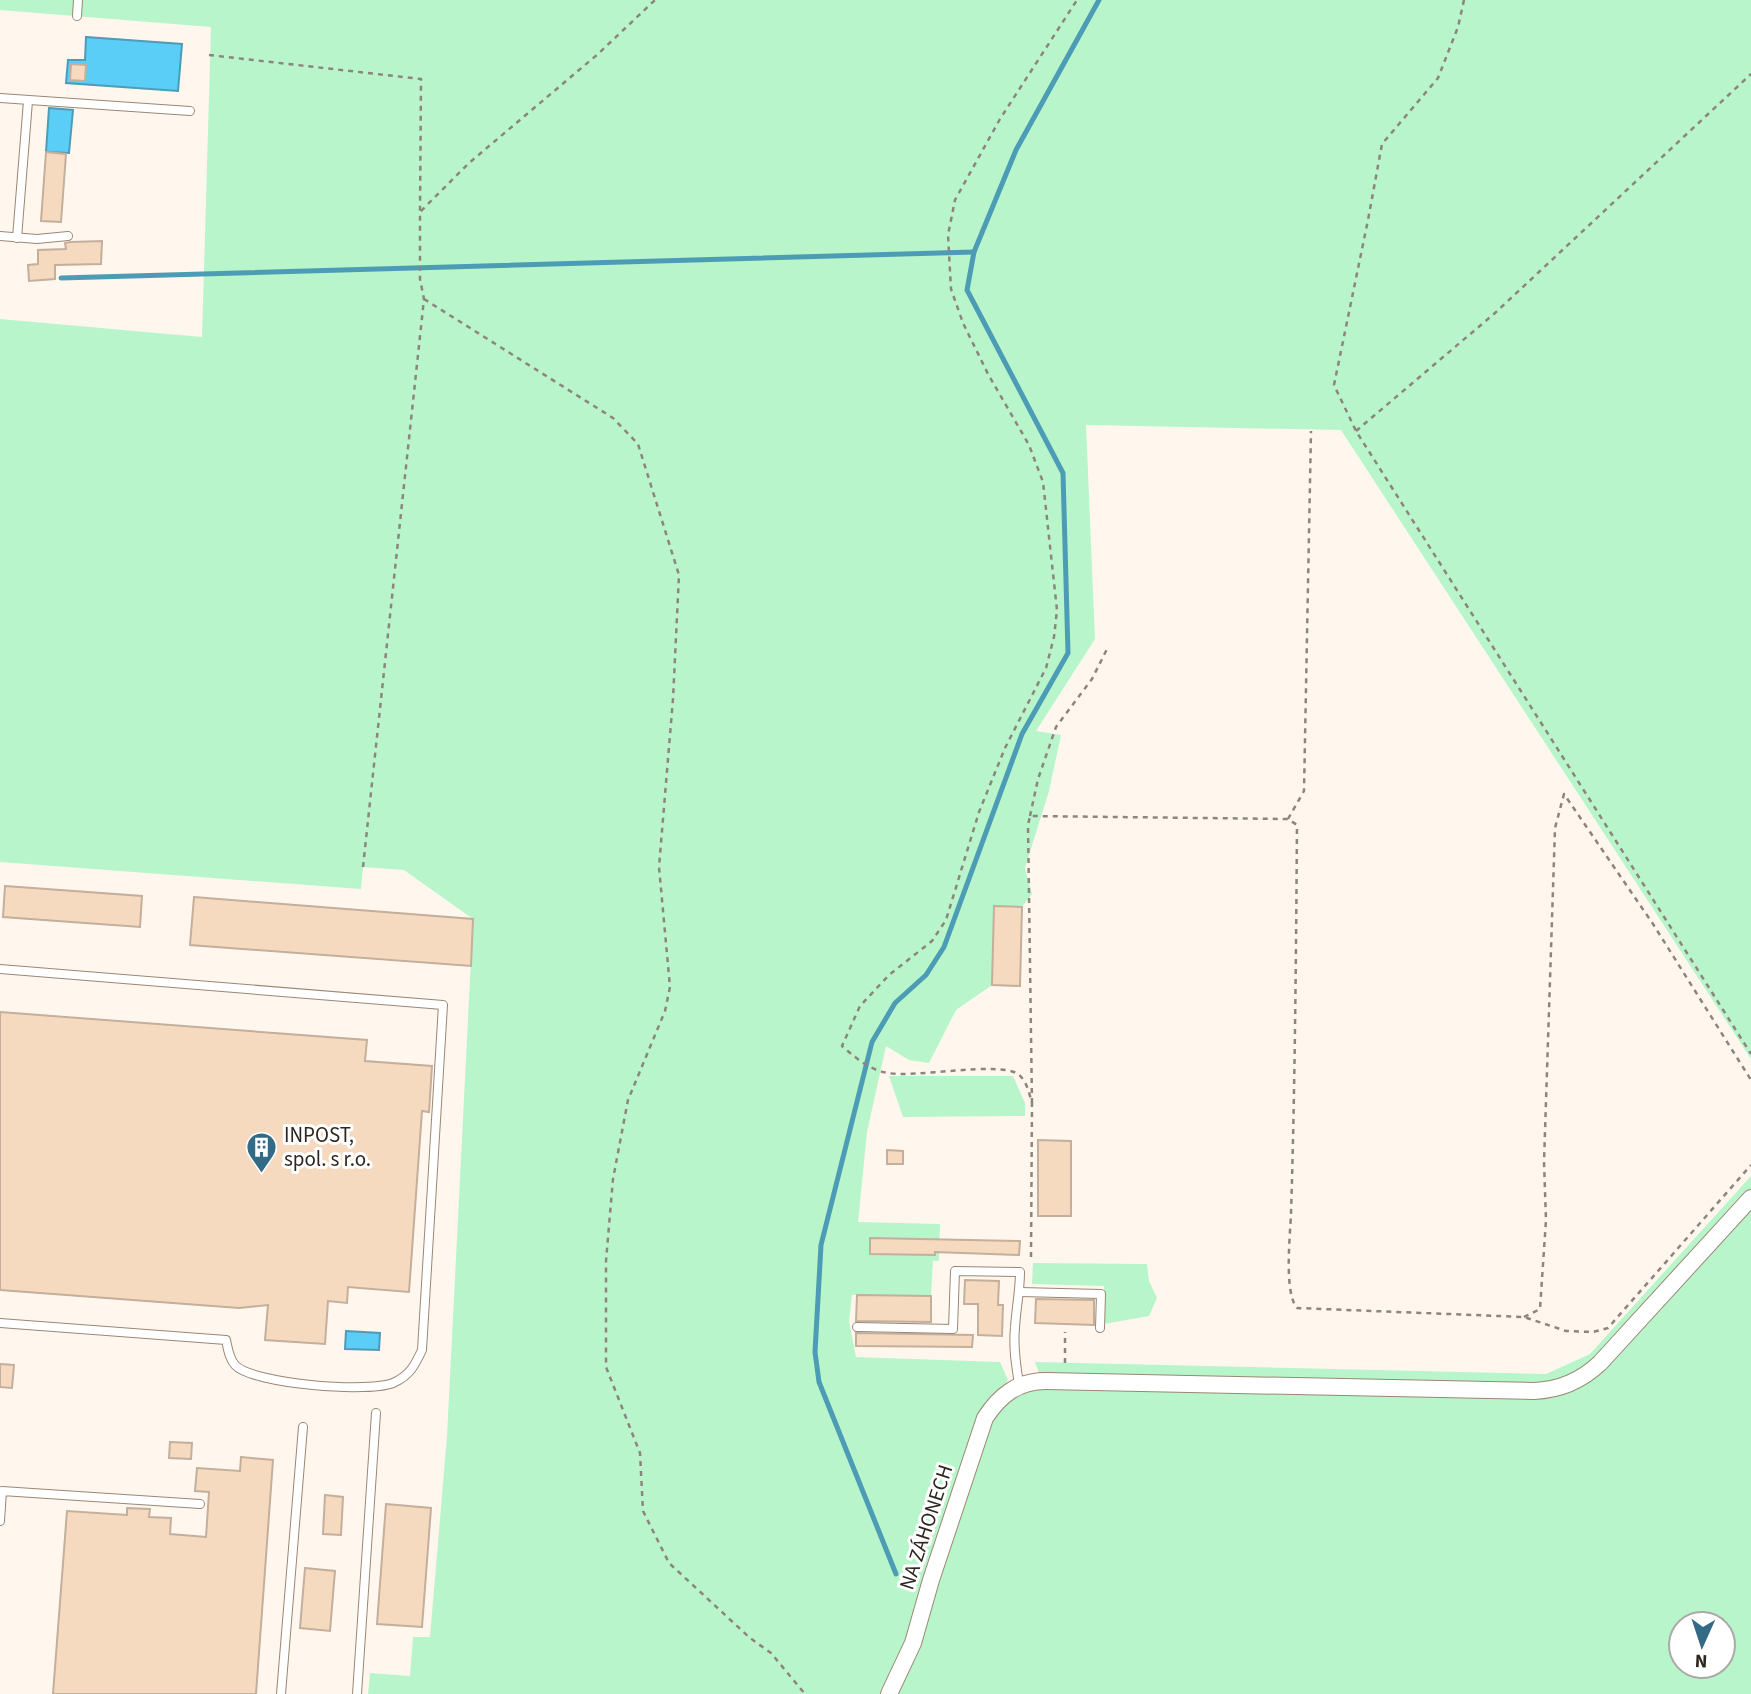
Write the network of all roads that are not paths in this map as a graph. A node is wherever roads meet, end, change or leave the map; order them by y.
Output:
1 (78, 0) edge
2 (77, 16) dead end
3 (0, 98) edge
4 (28, 101) junction
5 (190, 111) dead end
6 (0, 236) edge
7 (68, 236) dead end
8 (17, 238) junction
9 (0, 969) edge
10 (1751, 1198) edge
11 (1020, 1292) junction
12 (0, 1323) edge
13 (857, 1327) dead end
14 (1100, 1328) dead end
15 (1019, 1384) junction
16 (376, 1413) dead end
17 (303, 1427) dead end
18 (200, 1504) dead end
19 (0, 1521) edge
20 (281, 1694) edge
21 (357, 1694) edge
22 (889, 1694) edge

1 - 2 lane
3 - 4 lane
4 - 5 lane
4 - 8 lane
6 - 8 lane
7 - 8 lane
9 - 12 lane
10 - 15 street
11 - 13 lane
11 - 14 lane
11 - 15 lane
15 - 22 street, NA ZÁHONECH
16 - 21 lane
17 - 20 lane
18 - 19 lane

